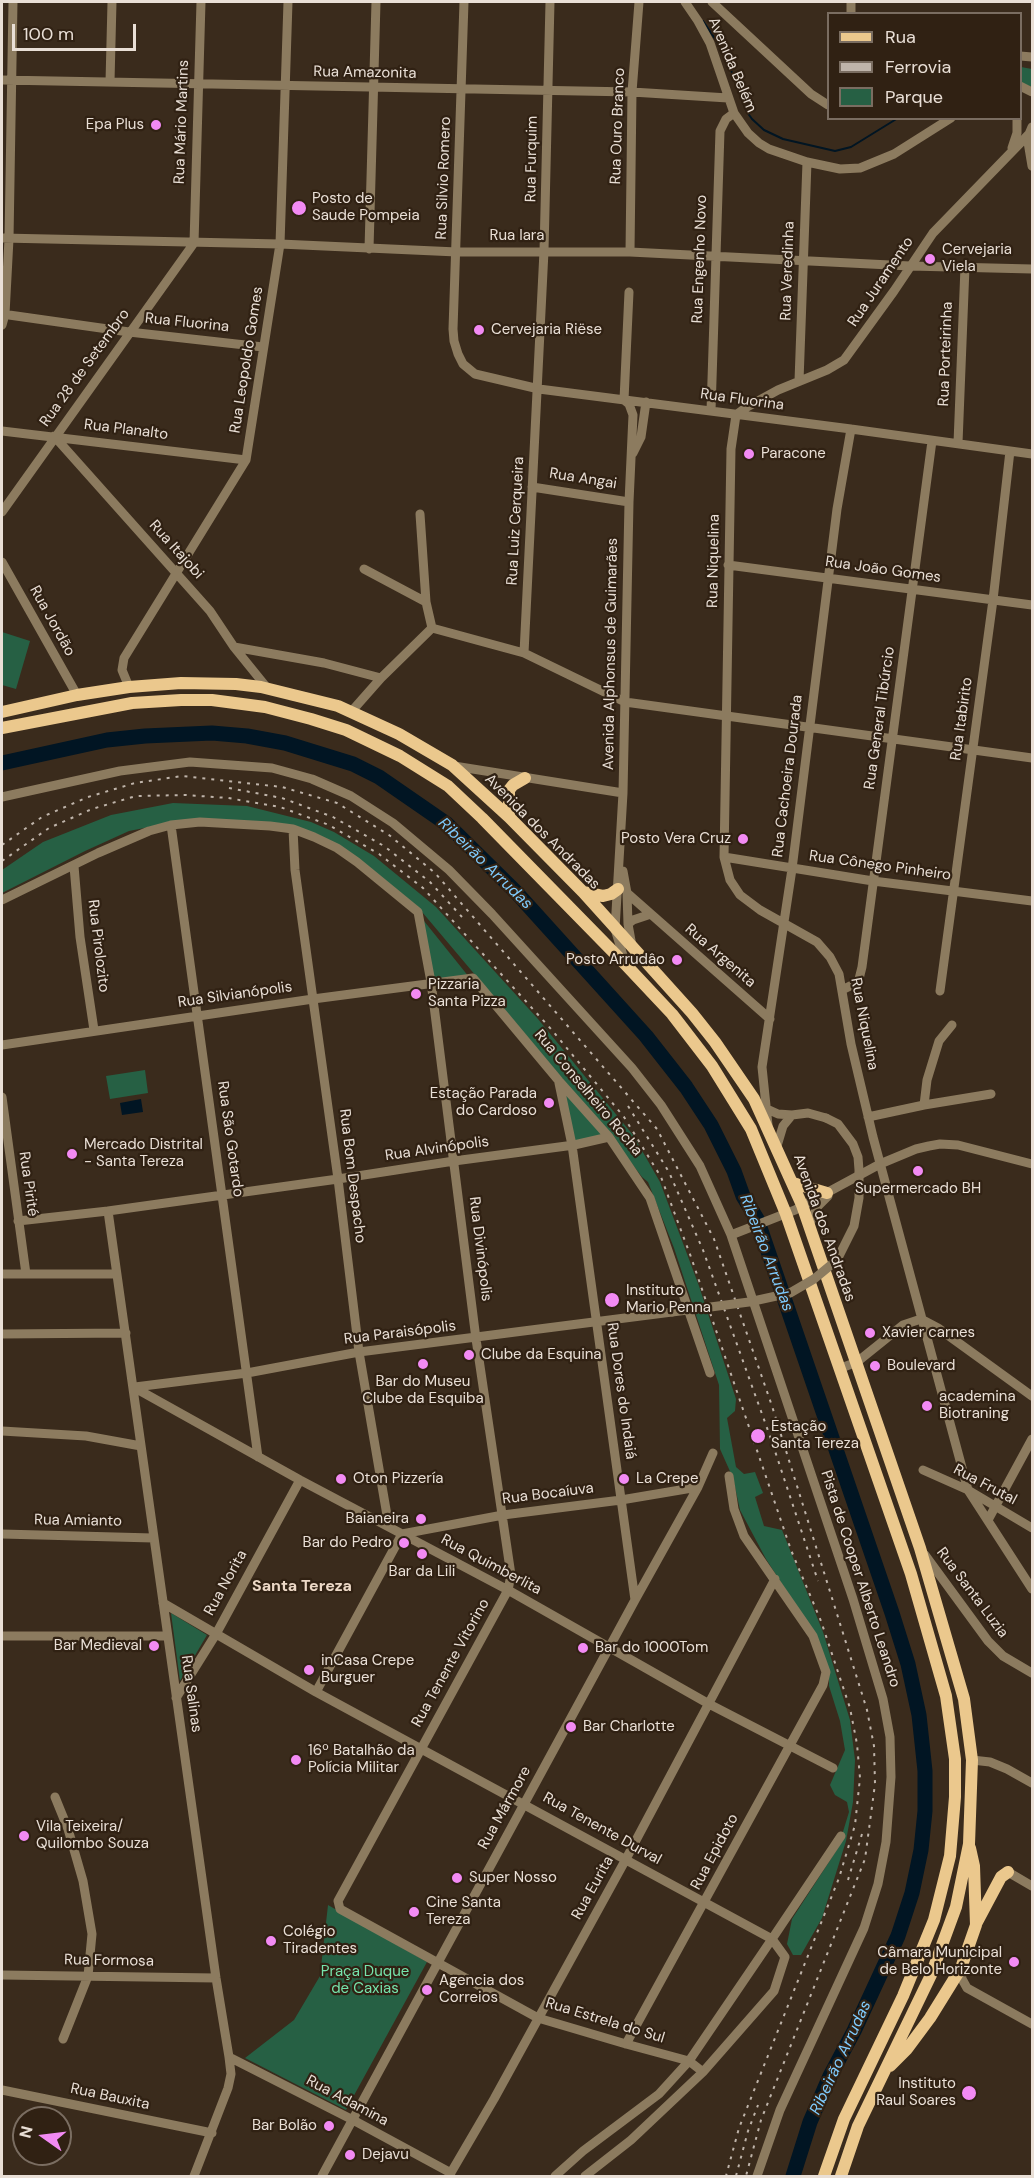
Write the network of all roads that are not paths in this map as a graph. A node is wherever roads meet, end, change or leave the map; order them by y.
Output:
1 (13, 2) edge
2 (112, 2) edge
3 (201, 2) edge
4 (288, 2) edge
5 (376, 2) edge
6 (464, 2) edge
7 (550, 2) edge
8 (639, 2) edge
9 (685, 2) edge
10 (712, 2) edge
11 (6, 80) edge
12 (110, 82) junction
13 (198, 84) junction
14 (286, 86) junction
15 (375, 88) junction
16 (462, 90) junction
17 (549, 91) junction
18 (632, 92) junction
19 (728, 98) junction
20 (827, 104) edge
21 (734, 113) junction
22 (948, 120) edge
23 (1017, 120) edge
24 (1030, 132) edge
25 (1010, 152) junction
26 (807, 162) junction
27 (1032, 166) edge
28 (5, 238) edge
29 (194, 243) junction
30 (280, 244) junction
31 (369, 249) junction
32 (544, 251) junction
33 (457, 252) junction
34 (630, 252) junction
35 (715, 257) junction
36 (804, 261) junction
37 (910, 266) junction
38 (965, 267) junction
39 (1032, 269) edge
40 (629, 292) dead end
41 (3, 314) edge
42 (2, 326) edge
43 (129, 332) junction
44 (263, 347) junction
45 (458, 354) joint
46 (799, 381) junction
47 (539, 389) junction
48 (624, 399) junction
49 (646, 402) junction
50 (711, 411) junction
51 (736, 416) junction
52 (851, 429) junction
53 (2, 430) edge
54 (54, 436) junction
55 (932, 441) junction
56 (958, 444) junction
57 (1010, 451) junction
58 (1032, 454) edge
59 (632, 456) junction
60 (246, 460) junction
61 (532, 487) junction
62 (629, 502) junction
63 (2, 512) edge
64 (420, 514) dead end
65 (2, 562) edge
66 (729, 565) junction
67 (364, 569) dead end
68 (177, 573) junction
69 (829, 577) junction
70 (913, 589) junction
71 (993, 600) junction
72 (426, 602) junction
73 (1032, 605) edge
74 (432, 628) junction
75 (234, 647) junction
76 (524, 653) junction
77 (381, 678) junction
78 (129, 687) junction
79 (268, 689) junction
80 (76, 695) junction
81 (625, 702) junction
82 (2, 712) edge
83 (79, 712) junction
84 (351, 712) junction
85 (727, 716) junction
86 (809, 726) junction
87 (2, 728) edge
88 (892, 738) junction
89 (973, 751) junction
90 (400, 756) junction
91 (1032, 758) edge
92 (452, 765) junction
93 (525, 778) junction
94 (623, 793) junction
95 (3, 797) edge
96 (509, 817) junction
97 (171, 825) junction
98 (293, 829) junction
99 (724, 856) junction
100 (74, 866) junction
101 (792, 869) junction
102 (873, 881) junction
103 (622, 891) junction
104 (954, 891) junction
105 (583, 892) junction
106 (2, 900) edge
107 (1032, 902) edge
108 (651, 914) junction
109 (783, 923) junction
110 (622, 927) junction
111 (626, 965) junction
112 (474, 978) joint
113 (431, 982) junction
114 (842, 990) junction
115 (940, 991) dead end
116 (313, 999) junction
117 (197, 1016) junction
118 (770, 1019) junction
119 (952, 1025) dead end
120 (94, 1030) junction
121 (2, 1045) edge
122 (559, 1081) junction
123 (991, 1094) dead end
124 (2, 1097) edge
125 (754, 1099) junction
126 (924, 1105) junction
127 (767, 1109) junction
128 (792, 1115) junction
129 (868, 1117) junction
130 (768, 1127) junction
131 (609, 1137) junction
132 (572, 1145) junction
133 (777, 1146) junction
134 (454, 1161) junction
135 (880, 1164) junction
136 (1032, 1164) edge
137 (338, 1179) junction
138 (793, 1183) junction
139 (831, 1191) junction
140 (222, 1195) junction
141 (802, 1205) junction
142 (108, 1211) junction
143 (786, 1214) junction
144 (18, 1221) junction
145 (809, 1225) junction
146 (731, 1235) junction
147 (2, 1274) edge
148 (26, 1274) junction
149 (116, 1274) junction
150 (921, 1319) junction
151 (597, 1323) junction
152 (2, 1334) edge
153 (126, 1334) junction
154 (477, 1339) junction
155 (359, 1352) junction
156 (857, 1362) junction
157 (841, 1368) junction
158 (247, 1373) junction
159 (710, 1373) dead end
160 (134, 1388) junction
161 (1032, 1396) edge
162 (2, 1431) edge
163 (1032, 1439) edge
164 (141, 1446) junction
165 (713, 1453) dead end
166 (258, 1457) junction
167 (923, 1470) dead end
168 (729, 1476) dead end
169 (300, 1480) junction
170 (698, 1487) junction
171 (968, 1490) junction
172 (621, 1500) junction
173 (996, 1507) junction
174 (502, 1515) junction
175 (988, 1520) junction
176 (388, 1527) junction
177 (1032, 1528) edge
178 (2, 1534) edge
179 (402, 1534) junction
180 (153, 1538) junction
181 (920, 1548) junction
182 (775, 1580) junction
183 (1032, 1589) edge
184 (508, 1590) junction
185 (635, 1600) junction
186 (163, 1603) junction
187 (216, 1634) junction
188 (2, 1636) edge
189 (167, 1636) junction
190 (610, 1647) junction
191 (1032, 1673) edge
192 (316, 1692) junction
193 (176, 1698) junction
194 (710, 1704) junction
195 (790, 1746) junction
196 (422, 1748) junction
197 (972, 1760) junction
198 (833, 1768) dead end
199 (1032, 1783) edge
200 (55, 1797) dead end
201 (524, 1804) junction
202 (841, 1836) dead end
203 (969, 1844) junction
204 (626, 1858) junction
205 (1008, 1872) joint
206 (1032, 1886) edge
207 (705, 1903) junction
208 (340, 1909) joint
209 (976, 1925) junction
210 (772, 1939) junction
211 (438, 1962) junction
212 (961, 1968) junction
213 (2, 1975) edge
214 (88, 1976) junction
215 (216, 1978) junction
216 (538, 2018) junction
217 (1032, 2024) edge
218 (63, 2039) dead end
219 (626, 2044) junction
220 (229, 2057) junction
221 (689, 2061) junction
222 (703, 2072) junction
223 (883, 2073) junction
224 (2, 2090) edge
225 (353, 2120) junction
226 (212, 2133) junction
227 (450, 2175) edge
228 (194, 2176) edge
229 (322, 2176) edge
230 (555, 2176) edge
231 (585, 2176) edge
232 (757, 2176) edge
233 (824, 2176) edge
234 (841, 2176) edge

1 - 11 street
2 - 12 street
3 - 13 street, Rua Mário Martins
4 - 14 street, Rua Leopoldo Gomes
5 - 15 street
6 - 16 street, Rua Silvio Romero
7 - 17 street, Rua Furquim
8 - 18 street, Rua Ouro Branco
9 - 19 street, Avenida Belém
10 - 20 street, Avenida Belém
11 - 12 street, Rua Amazonita
11 - 28 street
12 - 13 street, Rua Amazonita
13 - 14 street, Rua Amazonita
13 - 29 street, Rua Mário Martins
14 - 15 street, Rua Amazonita
14 - 30 street, Rua Leopoldo Gomes
15 - 16 street, Rua Amazonita
15 - 31 street
16 - 17 street, Rua Amazonita
16 - 33 street, Rua Silvio Romero
17 - 18 street, Rua Amazonita
17 - 32 street, Rua Furquim
18 - 19 street, Rua Amazonita
18 - 34 street, Rua Ouro Branco
19 - 21 street, Avenida Belém
21 - 26 street, Avenida Belém
21 - 35 street, Rua Engenho Novo
22 - 26 street, Avenida Belém
23 - 25 street
24 - 25 street, Rua Juramento
24 - 27 street
25 - 37 street, Rua Juramento
26 - 36 street, Rua Veredinha
28 - 29 street, Rua Iara
28 - 41 street
29 - 30 street, Rua Iara
29 - 43 street, Rua 28 de Setembro
30 - 31 street, Rua Iara
30 - 44 street, Rua Leopoldo Gomes
31 - 33 street, Rua Iara
32 - 33 street, Rua Iara
32 - 34 street, Rua Iara
32 - 47 street, Rua Furquim
33 - 45 street, Rua Silvio Romero
34 - 35 street, Rua Iara
35 - 36 street, Rua Iara
35 - 50 street, Rua Engenho Novo
36 - 37 street, Rua Iara
36 - 46 street, Rua Veredinha
37 - 38 street, Rua Iara
37 - 46 street, Rua Juramento
38 - 39 street, Rua Iara
38 - 56 street, Rua Porteirinha
40 - 48 street
41 - 42 street
41 - 43 street, Rua Fluorina
43 - 44 street, Rua Fluorina
43 - 54 street, Rua 28 de Setembro
44 - 60 street, Rua Leopoldo Gomes
45 - 47 street, Rua Fluorina
46 - 51 street, Rua Juramento
47 - 48 street, Rua Fluorina
47 - 61 street, Rua Luiz Cerqueira
48 - 49 street, Rua Fluorina
48 - 59 street, Avenida Alphonsus de Guimarães
49 - 50 street, Rua Fluorina
49 - 59 street, Avenida Alphonsus de Guimarães
50 - 51 street, Rua Fluorina
51 - 52 street, Rua Fluorina
51 - 66 street, Rua Niquelina
52 - 55 street, Rua Fluorina
52 - 69 street, Rua Cachoeira Dourada
53 - 54 street, Rua Planalto
54 - 60 street, Rua Planalto
54 - 63 street, Rua 28 de Setembro
54 - 68 street, Rua Itajobi
55 - 56 street, Rua Fluorina
55 - 70 street, Rua General Tibúrcio
56 - 57 street, Rua Fluorina
57 - 58 street, Rua Fluorina
57 - 71 street, Rua Itabirito
59 - 62 street, Avenida Alphonsus de Guimarães
60 - 68 street, Rua Leopoldo Gomes
61 - 62 street, Rua Angai
61 - 76 street, Rua Luiz Cerqueira
62 - 81 street, Avenida Alphonsus de Guimarães
64 - 72 street
65 - 80 street, Rua Jordão
66 - 69 street, Rua João Gomes
66 - 85 street, Rua Niquelina
67 - 72 street
68 - 75 street, Rua Itajobi
68 - 78 street, Rua Leopoldo Gomes
69 - 70 street, Rua João Gomes
69 - 86 street, Rua Cachoeira Dourada
70 - 71 street, Rua João Gomes
70 - 88 street, Rua General Tibúrcio
71 - 73 street, Rua João Gomes
71 - 89 street, Rua Itabirito
72 - 74 street
74 - 76 street
74 - 77 street
75 - 77 street
75 - 79 street, Rua Itajobi
76 - 81 street
77 - 84 street
78 - 79 main road, Avenida dos Andradas
78 - 80 main road, Avenida dos Andradas
79 - 84 main road, Avenida dos Andradas
80 - 82 main road, Avenida dos Andradas
80 - 83 main road
81 - 85 street
81 - 94 street, Avenida Alphonsus de Guimarães
83 - 87 main road, Avenida dos Andradas
83 - 90 main road, Avenida dos Andradas
84 - 92 main road, Avenida dos Andradas
85 - 86 street
85 - 99 street, Rua Niquelina
86 - 88 street
86 - 101 street, Rua Cachoeira Dourada
88 - 89 street
88 - 102 street, Rua General Tibúrcio
89 - 91 street
89 - 104 street, Rua Itabirito
90 - 92 main road
90 - 111 main road, Avenida dos Andradas
92 - 93 street
92 - 96 main road, Avenida dos Andradas
93 - 94 street
93 - 96 main road
94 - 103 street, Avenida Alphonsus de Guimarães
95 - 146 street, Pista de Cooper Alberto Leandro
96 - 105 main road, Avenida dos Andradas
97 - 98 street
97 - 100 street
97 - 117 street, Rua São Gotardo
98 - 113 street, Rua Divinópolis
98 - 116 street, Rua Bom Despacho
99 - 101 street, Rua Cônego Pinheiro
99 - 109 street, Rua Niquelina
100 - 106 street
100 - 120 street, Rua Pirolozito
101 - 102 street, Rua Cônego Pinheiro
101 - 109 street, Rua Cachoeira Dourada
102 - 104 street, Rua Cônego Pinheiro
102 - 114 street, Rua General Tibúrcio
103 - 105 main road
103 - 108 street, Rua Argenita
103 - 110 street, Avenida Alphonsus de Guimarães
104 - 107 street, Rua Cônego Pinheiro
104 - 115 street, Rua Itabirito
105 - 110 main road, Avenida dos Andradas
108 - 110 street
108 - 118 street, Rua Argenita
109 - 114 street, Rua Niquelina
109 - 118 street, Rua Cachoeira Dourada
110 - 111 street, Avenida Alphonsus de Guimarães
110 - 125 main road, Avenida dos Andradas
111 - 143 main road, Avenida dos Andradas
112 - 113 street, Rua Silvianópolis
112 - 122 street, Rua Conselheiro Rocha
113 - 116 street, Rua Silvianópolis
113 - 134 street, Rua Divinópolis
114 - 129 street, Rua Niquelina
116 - 117 street, Rua Silvianópolis
116 - 137 street, Rua Bom Despacho
117 - 120 street, Rua Silvianópolis
117 - 140 street, Rua São Gotardo
118 - 127 street, Rua Cachoeira Dourada
119 - 126 street
120 - 121 street, Rua Silvianópolis
122 - 131 street, Rua Conselheiro Rocha
122 - 132 street, Rua Dores do Indaiá
123 - 126 street
124 - 144 street, Rua Pirité
125 - 127 main road
125 - 130 main road, Avenida dos Andradas
126 - 129 street
127 - 128 street
127 - 130 street, Rua Cachoeira Dourada
128 - 133 street
128 - 151 street, Rua Paraisópolis, bridge
129 - 135 street, Rua Niquelina
130 - 133 main road, Avenida dos Andradas
131 - 132 street, Rua Alvinópolis
131 - 159 street, Rua Conselheiro Rocha
132 - 134 street, Rua Alvinópolis
132 - 151 street, Rua Dores do Indaiá
133 - 138 main road, Avenida dos Andradas
134 - 137 street, Rua Alvinópolis
134 - 154 street, Rua Divinópolis
135 - 136 street
135 - 139 street
135 - 150 street, Rua Niquelina
137 - 140 street, Rua Alvinópolis
137 - 155 street, Rua Bom Despacho
138 - 139 main road
138 - 141 main road, Avenida dos Andradas
139 - 141 street
139 - 145 street
140 - 142 street, Rua Alvinópolis
140 - 158 street, Rua São Gotardo
141 - 143 street
141 - 145 main road, Avenida dos Andradas
142 - 144 street, Rua Alvinópolis
142 - 149 street, Rua Salinas
143 - 146 street
143 - 157 main road, Avenida dos Andradas
144 - 148 street, Rua Pirité
145 - 156 main road, Avenida dos Andradas
146 - 232 street, Pista de Cooper Alberto Leandro
147 - 148 street
148 - 149 street
149 - 153 street, Rua Salinas
150 - 156 street
150 - 161 street
150 - 171 street, Rua Niquelina
151 - 154 street, Rua Paraisópolis
151 - 172 street, Rua Dores do Indaiá
152 - 153 street
153 - 160 street, Rua Salinas
154 - 155 street, Rua Paraisópolis
154 - 174 street, Rua Divinópolis
155 - 158 street, Rua Paraisópolis
155 - 176 street, Rua Bom Despacho
156 - 157 street
156 - 181 main road, Avenida dos Andradas
157 - 233 main road, Avenida dos Andradas
158 - 160 street, Rua Paraisópolis
158 - 166 street, Rua São Gotardo
160 - 164 street, Rua Salinas
160 - 166 street, Rua Quimberlita
162 - 164 street
163 - 173 street
164 - 180 street, Rua Salinas
165 - 170 street, Rua Mármore
166 - 169 street, Rua Quimberlita
167 - 171 street, Rua Frutal
168 - 182 street
169 - 176 street, Rua Quimberlita
169 - 187 street, Rua Norita
170 - 172 street, Rua Bocaíuva
170 - 185 street, Rua Mármore
171 - 173 street, Rua Frutal
171 - 175 street, Rua Niquelina
172 - 174 street, Rua Bocaíuva
172 - 185 street, Rua Dores do Indaiá
173 - 175 street
173 - 177 street, Rua Frutal
174 - 179 street, Rua Bocaíuva
174 - 184 street, Rua Divinópolis
175 - 183 street, Rua Niquelina
176 - 179 street, Rua Quimberlita
178 - 180 street, Rua Amianto
179 - 184 street, Rua Quimberlita
179 - 192 street
180 - 186 street, Rua Salinas
181 - 191 street, Rua Santa Luzia
181 - 197 main road, Avenida dos Andradas
182 - 194 street, Rua Eurita
182 - 195 street, Rua Epidoto
184 - 190 street, Rua Quimberlita
184 - 196 street, Rua Tenente Vitorino
185 - 190 street, Rua Mármore
186 - 187 street, Rua Tenente Durval
186 - 189 street, Rua Salinas
187 - 192 street, Rua Tenente Durval
187 - 193 street, Rua Norita
188 - 189 street
189 - 193 street, Rua Salinas
190 - 194 street, Rua Quimberlita
190 - 201 street, Rua Mármore
192 - 196 street, Rua Tenente Durval
193 - 215 street, Rua Salinas
194 - 195 street, Rua Quimberlita
194 - 204 street, Rua Eurita
195 - 198 street, Rua Quimberlita
195 - 207 street, Rua Epidoto
196 - 201 street, Rua Tenente Durval
196 - 208 street, Rua Tenente Vitorino
197 - 199 street
197 - 203 main road, Avenida dos Andradas
200 - 214 street
201 - 204 street, Rua Tenente Durval
201 - 211 street, Rua Mármore
202 - 210 street
203 - 209 main road
203 - 223 main road, Avenida dos Andradas
204 - 207 street, Rua Tenente Durval
204 - 216 street, Rua Eurita
205 - 206 street
205 - 209 main road
207 - 210 street, Rua Tenente Durval
207 - 219 street, Rua Epidoto
208 - 211 street, Rua Estrela do Sul
209 - 212 main road
210 - 221 street
210 - 222 street
211 - 216 street, Rua Estrela do Sul
211 - 225 street, Rua Mármore
212 - 217 street
212 - 223 main road
213 - 214 street, Rua Formosa
214 - 215 street, Rua Formosa
214 - 218 street
215 - 220 street, Rua Salinas
216 - 219 street, Rua Estrela do Sul
216 - 227 street, Rua Eurita
219 - 221 street, Rua Estrela do Sul
220 - 225 street, Rua Adamina
220 - 226 street, Rua Salinas
221 - 222 street, Rua Estrela do Sul
221 - 230 street
222 - 231 street
223 - 234 main road, Avenida dos Andradas
224 - 226 street, Rua Bauxita
225 - 227 street, Rua Adamina
225 - 229 street, Rua Mármore
226 - 228 street, Rua Salinas

